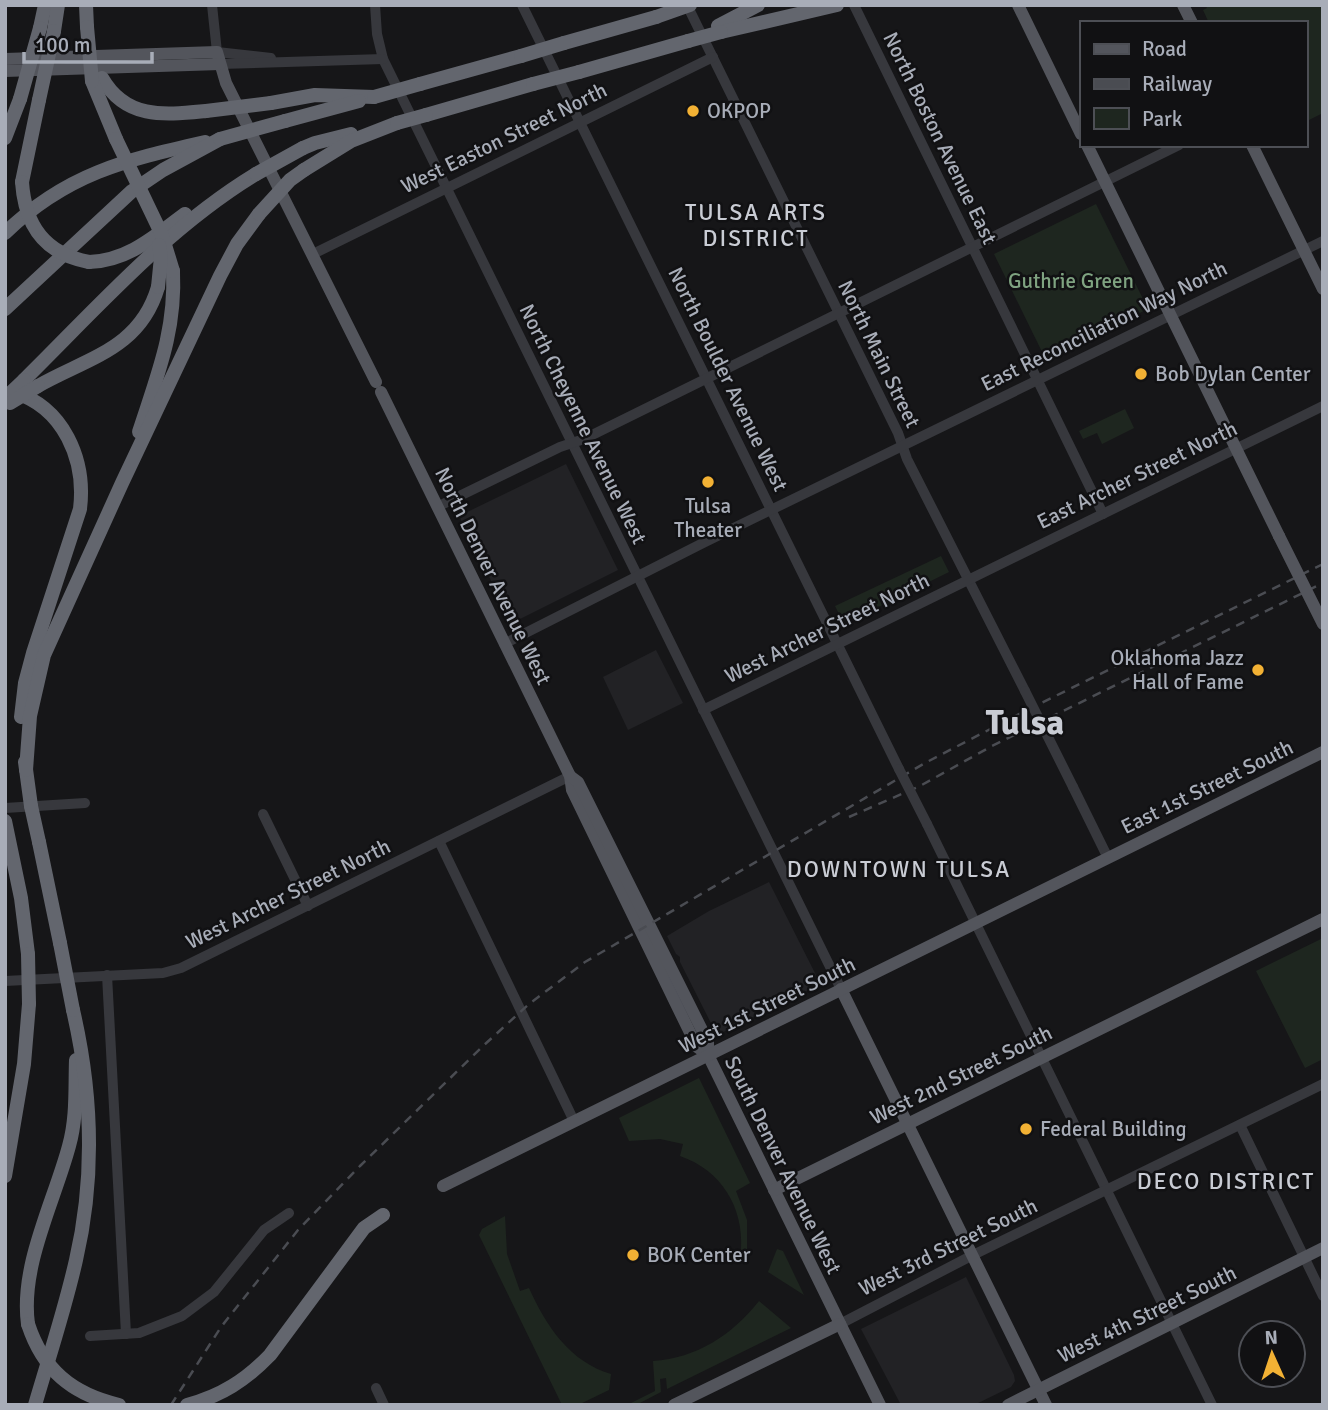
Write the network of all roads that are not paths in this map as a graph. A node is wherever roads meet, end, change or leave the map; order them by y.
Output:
1 (45, 5) edge
2 (58, 5) edge
3 (86, 5) edge
4 (212, 5) edge
5 (375, 5) edge
6 (522, 5) edge
7 (688, 5) edge
8 (758, 5) edge
9 (836, 5) edge
10 (854, 5) edge
11 (1018, 5) edge
12 (1183, 5) edge
13 (1191, 21) edge
14 (87, 27) junction
15 (720, 29) junction
16 (47, 30) junction
17 (713, 57) junction
18 (219, 58) junction
19 (5, 59) edge
20 (383, 59) junction
21 (5, 71) edge
22 (374, 97) junction
23 (580, 122) junction
24 (397, 123) junction
25 (1080, 132) edge
26 (5, 138) edge
27 (220, 139) junction
28 (1088, 147) edge
29 (1175, 147) edge
30 (1253, 147) edge
31 (256, 174) junction
32 (1105, 182) junction
33 (446, 188) junction
34 (150, 213) junction
35 (5, 233) edge
36 (1323, 241) edge
37 (971, 247) junction
38 (1304, 250) junction
39 (313, 254) junction
40 (1323, 289) edge
41 (5, 309) edge
42 (839, 315) junction
43 (1170, 315) junction
44 (706, 379) junction
45 (1037, 380) junction
46 (31, 383) junction
47 (6, 399) edge
48 (1323, 406) edge
49 (572, 443) junction
50 (902, 445) junction
51 (1236, 448) junction
52 (122, 483) junction
53 (437, 507) junction
54 (771, 510) junction
55 (1102, 514) junction
56 (636, 576) junction
57 (968, 580) junction
58 (1323, 624) edge
59 (504, 644) junction
60 (837, 645) junction
61 (703, 710) junction
62 (1323, 752) edge
63 (26, 770) junction
64 (570, 776) junction
65 (85, 803) dead end
66 (5, 808) edge
67 (264, 814) dead end
68 (5, 821) edge
69 (439, 841) junction
70 (1108, 858) junction
71 (308, 906) junction
72 (1323, 919) edge
73 (975, 924) junction
74 (107, 975) junction
75 (5, 981) edge
76 (841, 989) junction
77 (684, 1007) joint
78 (77, 1026) junction
79 (708, 1055) junction
80 (1040, 1057) junction
81 (1323, 1084) edge
82 (574, 1121) junction
83 (906, 1124) junction
84 (1240, 1125) junction
85 (5, 1176) edge
86 (443, 1186) dead end
87 (774, 1190) junction
88 (1107, 1191) junction
89 (289, 1213) dead end
90 (383, 1215) dead end
91 (1323, 1248) edge
92 (971, 1256) junction
93 (1304, 1258) junction
94 (1323, 1296) edge
95 (1171, 1323) junction
96 (840, 1324) junction
97 (126, 1334) junction
98 (90, 1336) dead end
99 (376, 1388) dead end
100 (1038, 1390) junction
101 (35, 1405) edge
102 (119, 1405) edge
103 (187, 1405) edge
104 (384, 1405) edge
105 (674, 1405) edge
106 (880, 1405) edge
107 (1009, 1405) edge
108 (1046, 1405) edge
109 (1212, 1405) edge

1 - 16 highway
2 - 16 highway
3 - 14 highway
4 - 18 street, North Denver Avenue West
5 - 20 street, North Cheyenne Avenue West
6 - 23 street, North Boulder Avenue West
7 - 17 street, North Main Street
7 - 22 highway, bridge
8 - 15 highway
9 - 15 highway
10 - 37 street, North Boston Avenue East
11 - 25 main road
12 - 13 main road
14 - 22 highway, bridge
14 - 34 highway, bridge
15 - 24 highway, bridge
16 - 26 highway, bridge
16 - 31 highway, bridge
17 - 23 street, West Easton Street North
17 - 42 street, North Main Street
18 - 19 main road
18 - 20 street
18 - 21 main road
18 - 39 main road, North Denver Avenue West
20 - 33 street, North Cheyenne Avenue West
22 - 27 highway, bridge
23 - 33 street, West Easton Street North
23 - 44 street, North Boulder Avenue West
24 - 31 highway, bridge
24 - 52 highway, bridge
27 - 35 highway
27 - 41 highway
28 - 32 main road
29 - 32 street
30 - 38 main road
31 - 46 highway
32 - 37 street
32 - 43 main road
33 - 39 street, West Easton Street North
33 - 49 street, North Cheyenne Avenue West
34 - 46 highway, bridge
34 - 52 highway, bridge
36 - 38 street, East Reconciliation Way North
37 - 42 street
37 - 45 street, North Boston Avenue East
38 - 40 main road
38 - 43 street, East Reconciliation Way North
39 - 53 main road, North Denver Avenue West
42 - 44 street
42 - 50 street, North Main Street
43 - 45 street, East Reconciliation Way North
43 - 51 main road
44 - 49 street
44 - 54 street, North Boulder Avenue West
45 - 50 street, East Reconciliation Way North
45 - 55 street, North Boston Avenue East
46 - 47 highway, bridge
47 - 63 highway
48 - 51 street, East Archer Street North
49 - 53 street
49 - 56 street, North Cheyenne Avenue West
50 - 54 street, East Reconciliation Way North
50 - 57 street, North Main Street
51 - 55 street, East Archer Street North
51 - 58 main road, bridge
52 - 63 highway
53 - 59 main road, North Denver Avenue West
54 - 56 street, East Reconciliation Way North
54 - 60 street, North Boulder Avenue West
55 - 57 street, East Archer Street North
56 - 59 street, East Reconciliation Way North
56 - 61 street, North Cheyenne Avenue West
57 - 60 street, West Archer Street North
57 - 70 street, North Main Street, bridge
59 - 64 main road, North Denver Avenue West
60 - 61 street, West Archer Street North
60 - 73 street, North Boulder Avenue West, bridge
61 - 76 street, North Cheyenne Avenue West
62 - 70 main road, East 1st Street South
63 - 78 highway, bridge
64 - 69 street, West Archer Street North
64 - 77 main road, North Denver Avenue West
65 - 66 street
67 - 71 street
68 - 85 highway, bridge
69 - 71 street, West Archer Street North
69 - 82 street
70 - 73 main road, West 1st Street South
71 - 74 street, West Archer Street North
72 - 80 main road, West 2nd Street South
73 - 76 main road, West 1st Street South
73 - 80 street, North Boulder Avenue West
74 - 75 street, West Archer Street North
74 - 97 street
76 - 79 main road, West 1st Street South
76 - 83 main road
77 - 79 main road, South Denver Avenue West
78 - 101 highway
78 - 102 highway, bridge
79 - 82 main road, West 1st Street South
79 - 87 main road, South Denver Avenue West
80 - 83 main road, West 2nd Street South
80 - 88 street, North Boulder Avenue West
81 - 84 street, West 3rd Street South
82 - 86 main road, West 1st Street South
83 - 87 main road, West 2nd Street South
83 - 92 main road
84 - 88 street, West 3rd Street South
84 - 93 street
87 - 96 main road, South Denver Avenue West
88 - 92 street, West 3rd Street South
88 - 95 street, North Boulder Avenue West
89 - 97 street
90 - 103 highway
91 - 93 main road, West 4th Street South
92 - 96 street, West 3rd Street South
92 - 100 main road
93 - 94 street
93 - 95 main road, West 4th Street South
95 - 100 main road, West 4th Street South
95 - 109 street, North Boulder Avenue West
96 - 105 main road, West 3rd Street South
96 - 106 main road, South Denver Avenue West
97 - 98 street
99 - 104 street
100 - 107 main road, West 4th Street South
100 - 108 main road

